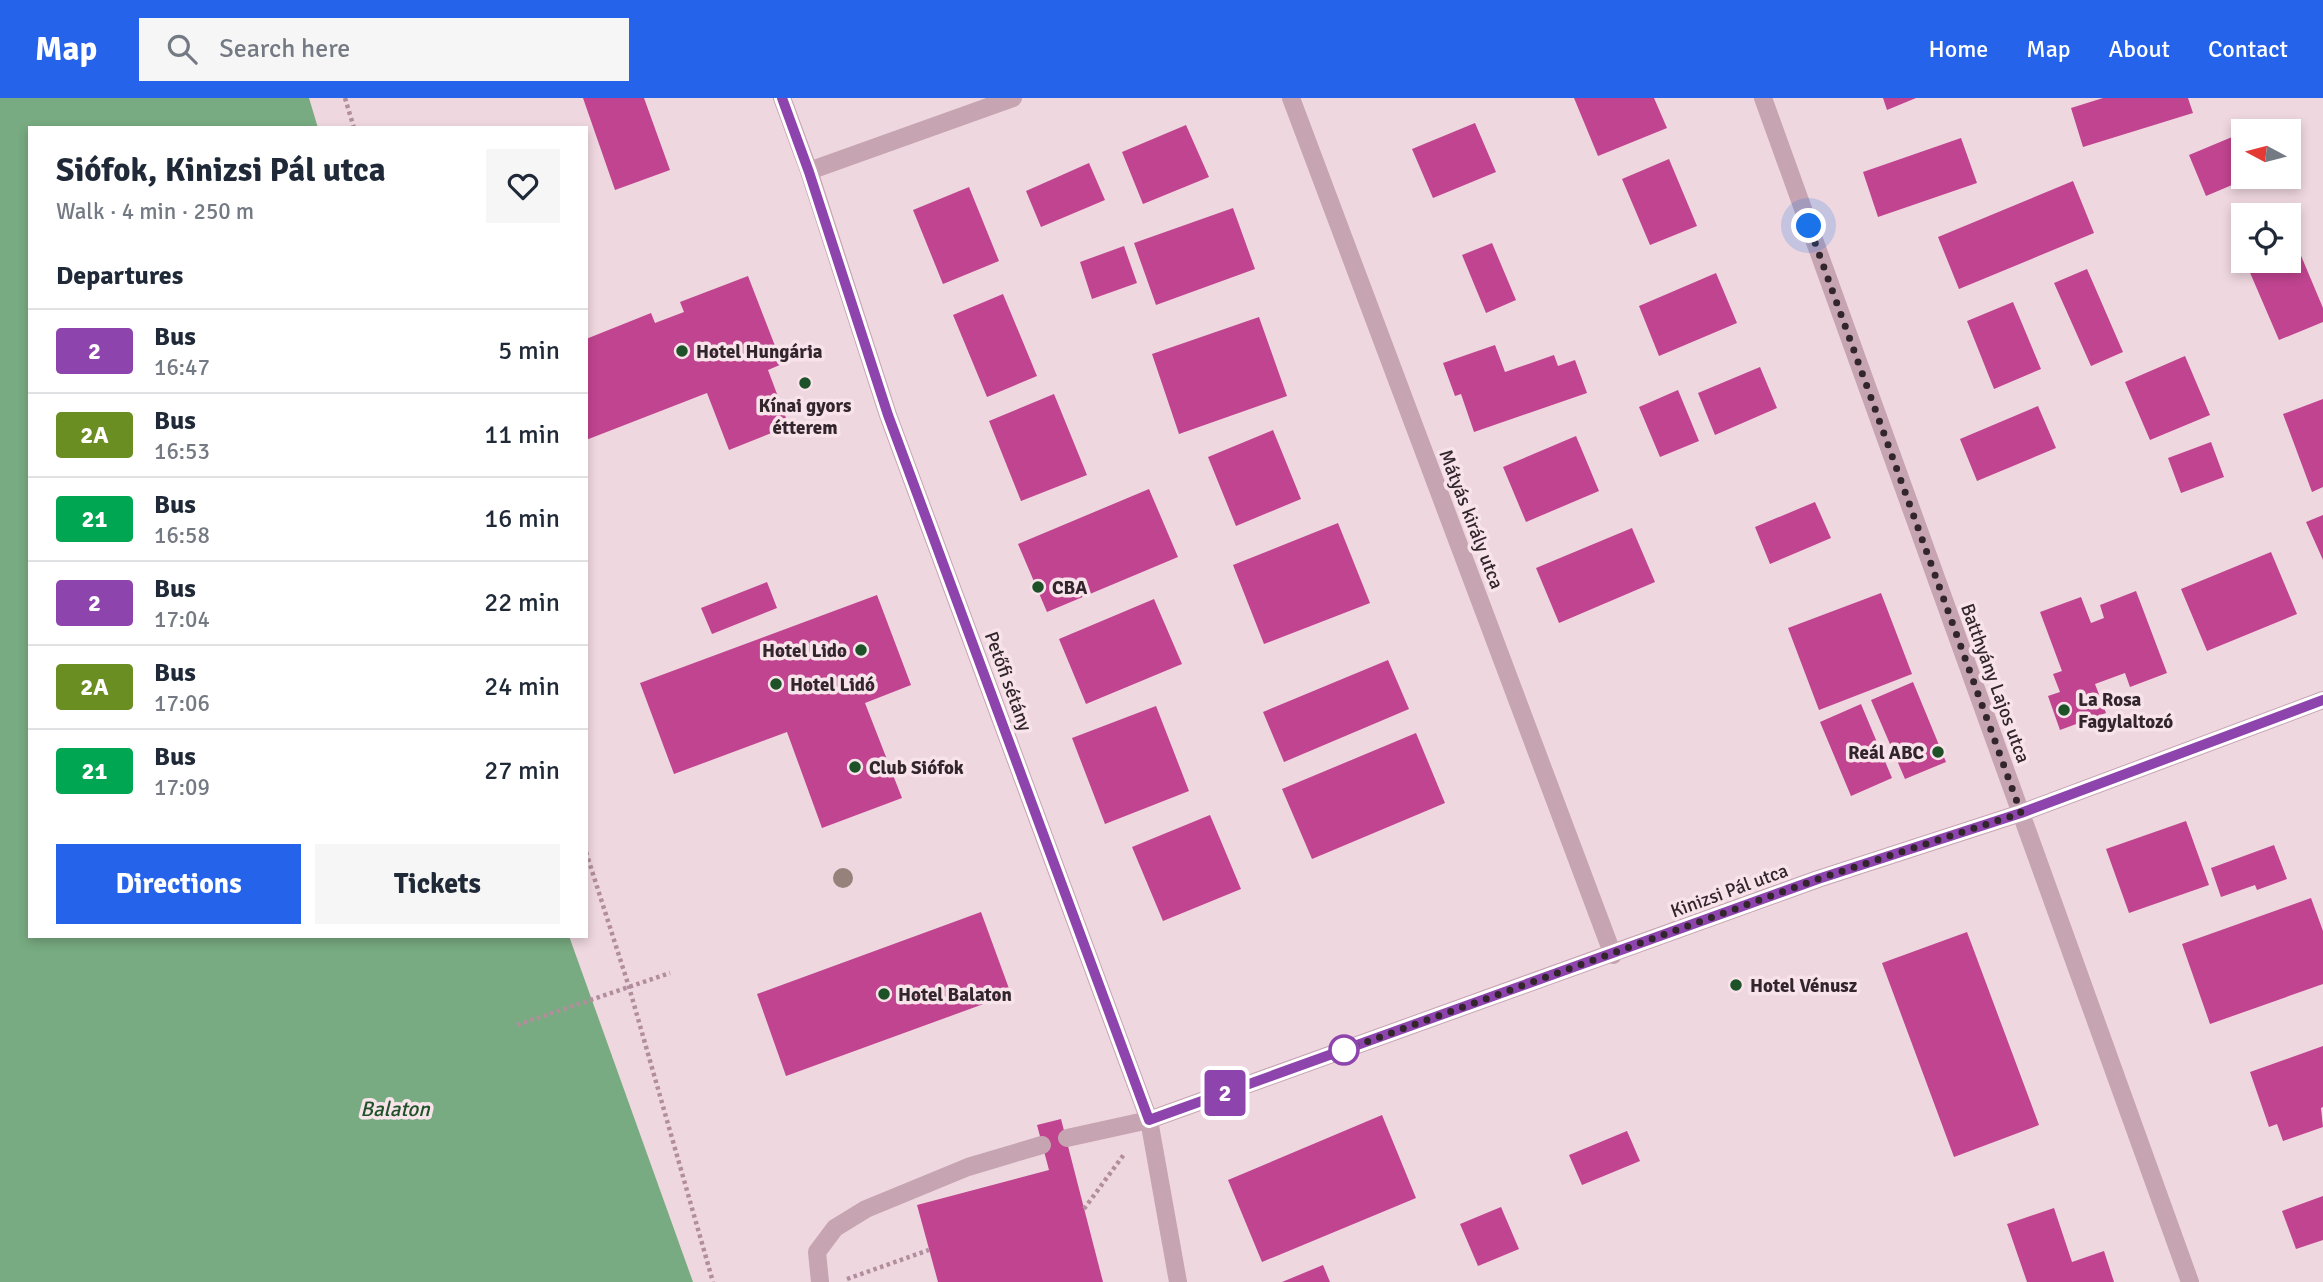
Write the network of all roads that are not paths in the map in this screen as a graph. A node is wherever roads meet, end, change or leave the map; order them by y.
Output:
1 (782, 98) edge
2 (1013, 98) edge
3 (1291, 98) edge
4 (1763, 98) edge
5 (809, 172) junction
6 (2323, 700) edge
7 (2021, 813) junction
8 (1612, 955) junction
9 (1149, 1120) junction
10 (1067, 1138) dead end
11 (1042, 1145) dead end
12 (820, 1282) edge
13 (1178, 1282) edge
14 (2190, 1282) edge

1 - 5 street, Petőfi sétány
2 - 5 street
3 - 8 street, Mátyás király utca
4 - 7 street, Batthyány Lajos utca
5 - 9 street, Petőfi sétány
6 - 7 street, Kinizsi Pál utca
7 - 8 street, Kinizsi Pál utca
7 - 14 street, Batthyány Lajos utca
8 - 9 street, Kinizsi Pál utca
9 - 10 street, Kinizsi Pál utca
9 - 13 street, Petőfi sétány
11 - 12 street

